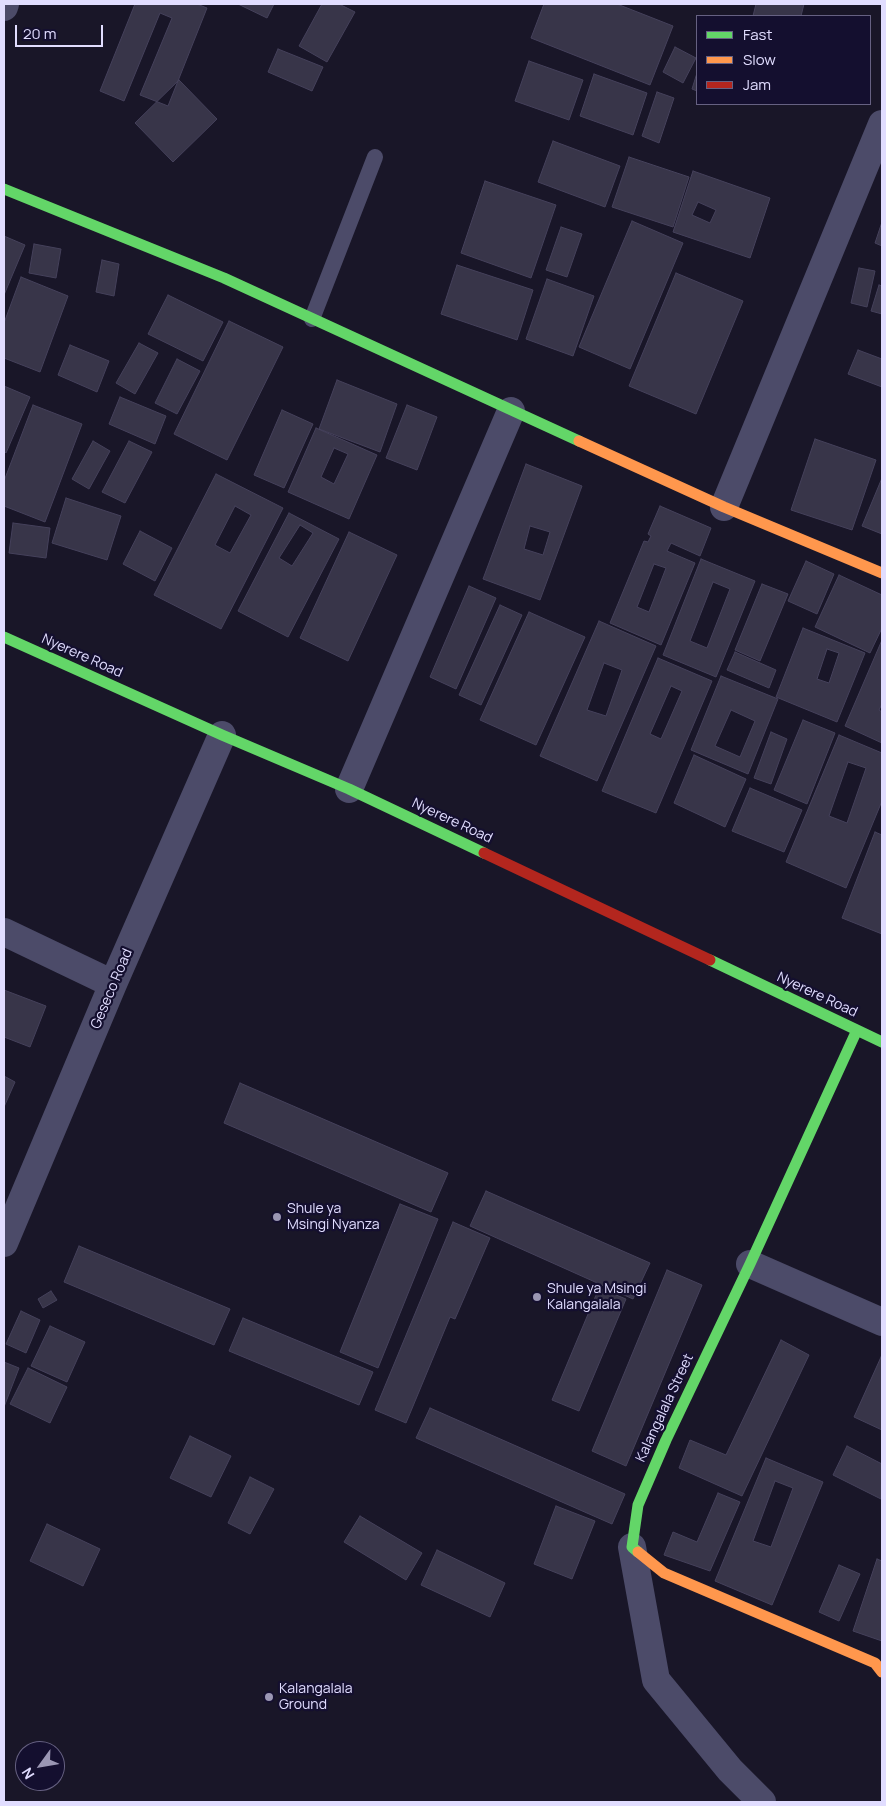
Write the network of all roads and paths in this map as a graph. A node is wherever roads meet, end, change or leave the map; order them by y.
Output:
1 (5, 4) edge
2 (4, 7) edge
3 (882, 124) edge
4 (375, 157) dead end
5 (4, 189) edge
6 (312, 319) junction
7 (511, 411) junction
8 (724, 507) junction
9 (882, 573) edge
10 (4, 637) edge
11 (222, 735) junction
12 (349, 789) junction
13 (4, 932) edge
14 (113, 984) junction
15 (857, 1030) junction
16 (882, 1042) edge
17 (4, 1243) edge
18 (750, 1264) junction
19 (882, 1322) edge
20 (632, 1547) junction
21 (882, 1672) edge
22 (762, 1802) edge

1 - 2 street
3 - 8 street
4 - 6 lane
5 - 6 main road
6 - 7 main road
7 - 8 main road
7 - 12 street
8 - 9 main road
10 - 11 main road, Nyerere Road
11 - 12 main road, Nyerere Road
11 - 14 street, Geseco Road
12 - 15 main road, Nyerere Road
13 - 14 street
14 - 17 street, Geseco Road
15 - 16 main road, Nyerere Road
15 - 18 main road, Kalangalala Street
18 - 19 street
18 - 20 main road, Kalangalala Street
20 - 21 main road
20 - 22 street

